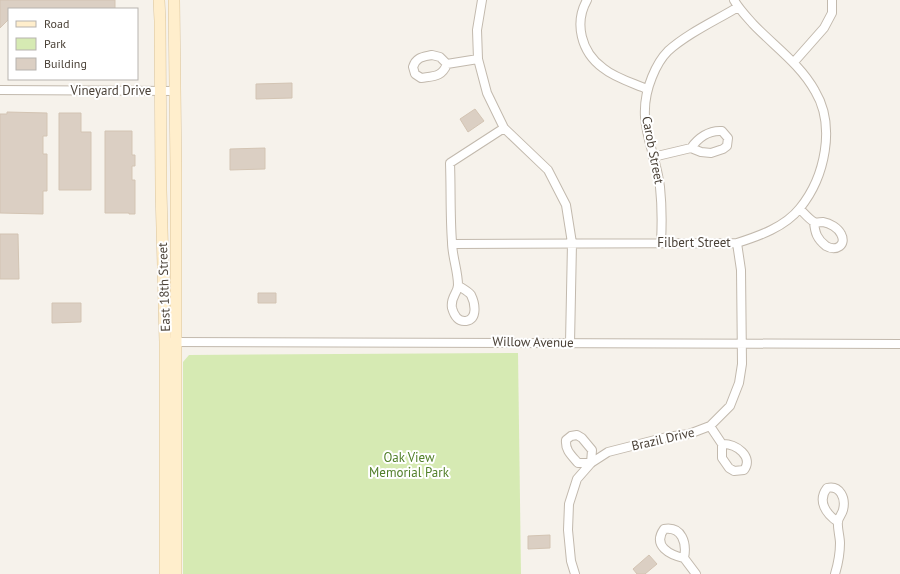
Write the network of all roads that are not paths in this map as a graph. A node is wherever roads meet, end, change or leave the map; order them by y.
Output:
1 (159, 0) edge
2 (174, 0) edge
3 (482, 0) edge
4 (587, 0) edge
5 (832, 0) edge
6 (736, 4) edge
7 (478, 59) junction
8 (794, 62) junction
9 (447, 64) dead end
10 (647, 89) junction
11 (0, 90) edge
12 (160, 90) junction
13 (174, 90) junction
14 (504, 128) junction
15 (691, 148) dead end
16 (653, 157) junction
17 (800, 209) junction
18 (814, 222) dead end
19 (661, 242) junction
20 (572, 243) junction
21 (737, 243) junction
22 (452, 244) junction
23 (459, 286) dead end
24 (171, 342) junction
25 (570, 343) junction
26 (742, 343) junction
27 (900, 344) edge
28 (710, 426) junction
29 (722, 444) dead end
30 (838, 522) dead end
31 (684, 558) dead end
32 (165, 574) edge
33 (176, 574) edge
34 (575, 574) edge
35 (696, 574) edge
36 (834, 574) edge

1 - 12 main road, East 18th Street
2 - 13 main road, East 18th Street
3 - 7 street
4 - 10 street
5 - 8 street
6 - 8 street, Filbert Street
6 - 10 street, Carob Street
7 - 9 street
7 - 14 street
8 - 17 street, Filbert Street
10 - 16 street, Carob Street
11 - 12 street, Vineyard Drive
12 - 13 street, Vineyard Drive
12 - 24 main road, East 18th Street
13 - 24 main road, East 18th Street
14 - 20 street
14 - 22 street
15 - 16 street
16 - 19 street, Carob Street
17 - 18 street
17 - 21 street, Filbert Street
19 - 20 street, Filbert Street
19 - 21 street, Filbert Street
20 - 22 street, Filbert Street
20 - 25 street
21 - 26 street, Brazil Drive
22 - 23 street
24 - 25 street, Willow Avenue
24 - 32 main road, East 18th Street
24 - 33 main road, East 18th Street
25 - 26 street, Willow Avenue
26 - 27 street, Willow Avenue
26 - 28 street, Brazil Drive
28 - 29 street
28 - 34 street, Brazil Drive
30 - 36 street
31 - 35 street

